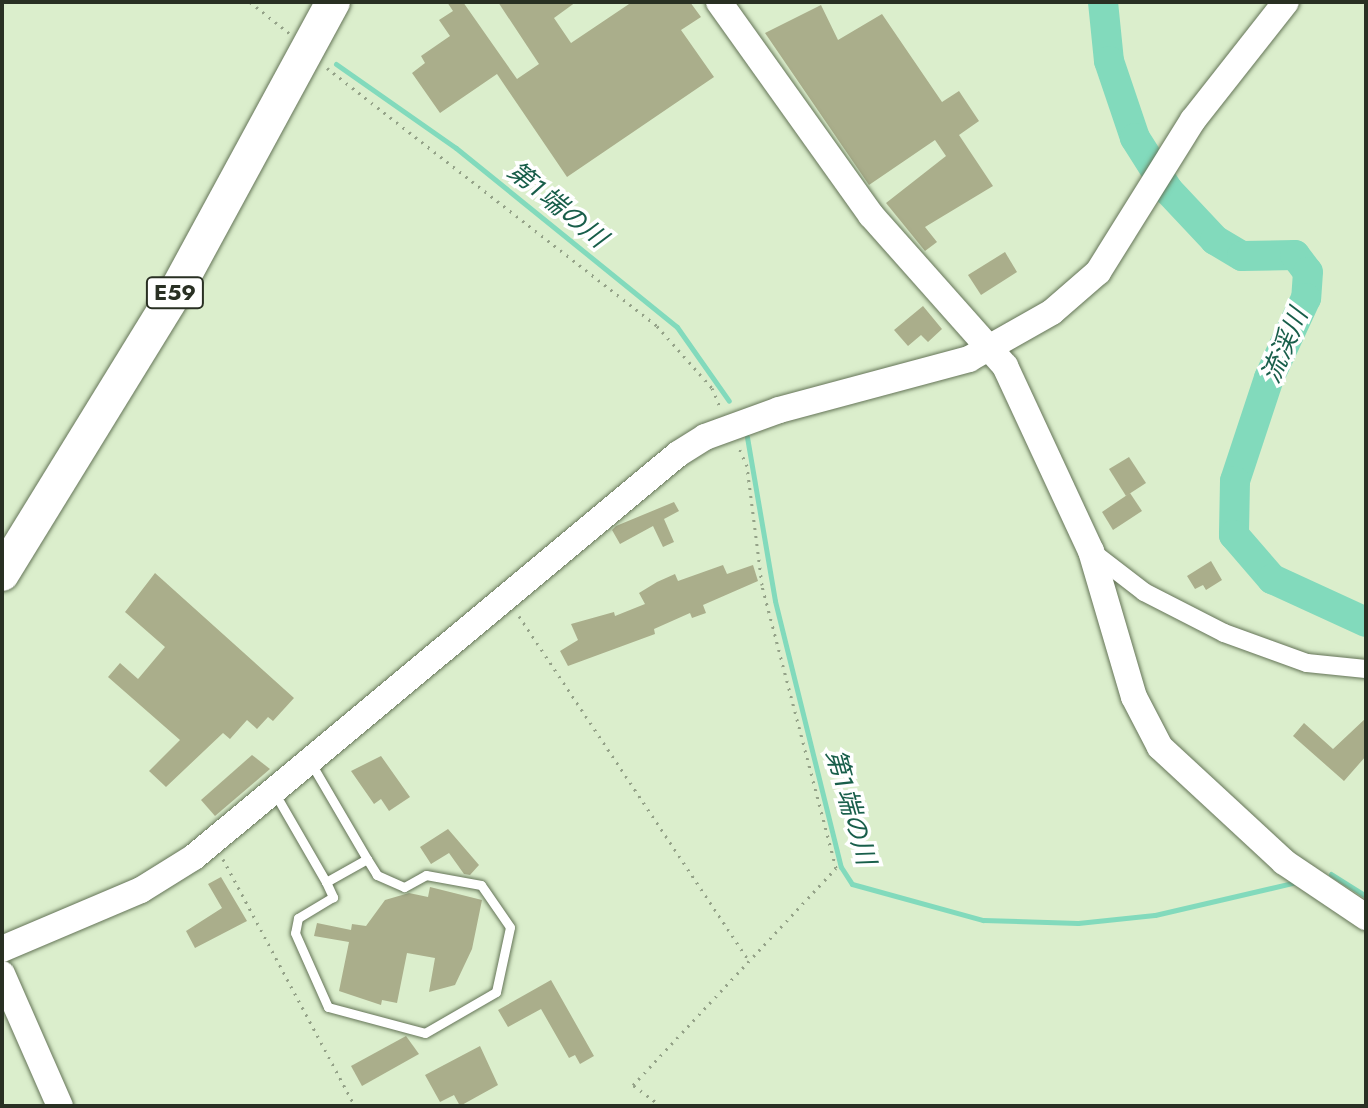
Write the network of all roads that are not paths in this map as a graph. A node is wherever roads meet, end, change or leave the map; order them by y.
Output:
1 (333, 2) edge
2 (719, 2) edge
3 (1286, 2) edge
4 (990, 349) junction
5 (1091, 551) junction
6 (2, 574) edge
7 (1366, 669) edge
8 (309, 760) junction
9 (273, 791) junction
10 (367, 859) junction
11 (326, 882) junction
12 (1366, 917) edge
13 (2, 949) edge
14 (2, 974) edge
15 (60, 1106) edge

1 - 6 highway, E59
2 - 4 street
3 - 4 street
4 - 5 street
4 - 8 street
5 - 7 street
5 - 12 street
8 - 9 street
8 - 10 lane
9 - 11 lane
9 - 13 street
10 - 11 lane
10 - 11 lane
14 - 15 street

